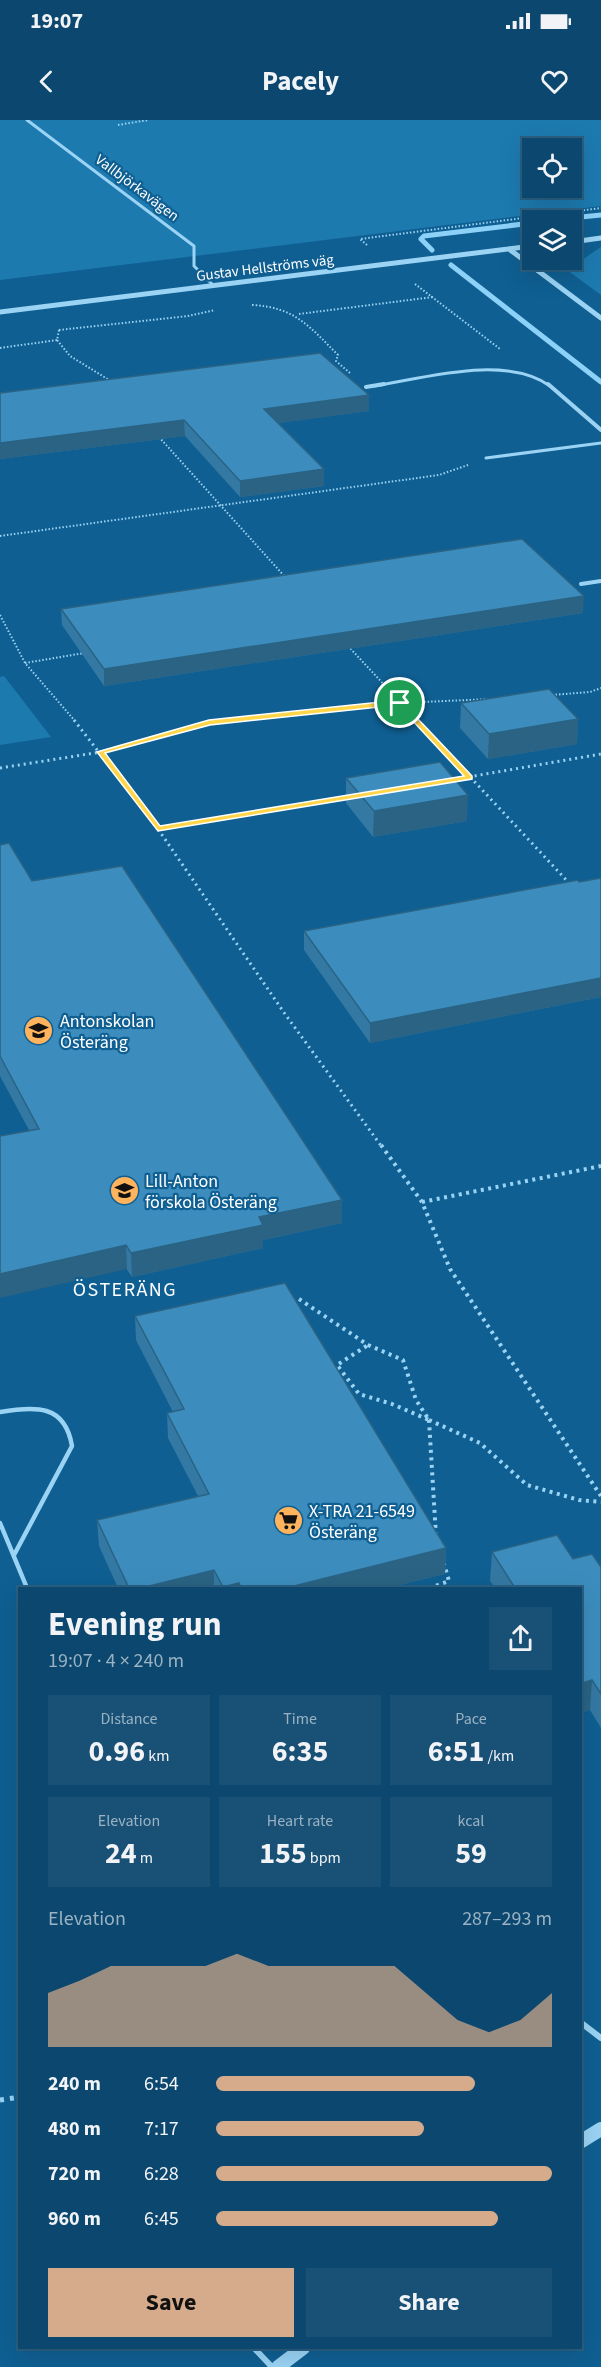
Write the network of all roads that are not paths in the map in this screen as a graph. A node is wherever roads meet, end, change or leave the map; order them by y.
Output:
1 (27, 120) edge
2 (601, 238) edge
3 (582, 241) edge
4 (522, 247) edge
5 (508, 249) junction
6 (214, 286) junction
7 (0, 312) edge
8 (601, 318) edge
9 (366, 387) road end
10 (601, 430) edge
11 (601, 443) edge
12 (486, 458) road end
13 (601, 580) edge
14 (581, 584) dead end
15 (0, 1412) edge
16 (0, 1523) edge
17 (14, 1555) junction
18 (27, 1587) edge
19 (582, 2024) edge
20 (601, 2038) edge
21 (255, 2349) edge
22 (302, 2349) edge
23 (272, 2367) edge
24 (278, 2367) edge

1 - 6 street, Vallbjörkavägen
2 - 3 street
4 - 5 street, Gustav Hellströms väg
5 - 6 street, Gustav Hellströms väg
5 - 8 street
6 - 7 street, Gustav Hellströms väg
9 - 10 street
11 - 12 lane
13 - 14 street
15 - 17 lane
16 - 17 lane
17 - 18 lane
19 - 20 lane
21 - 23 lane
22 - 24 street

